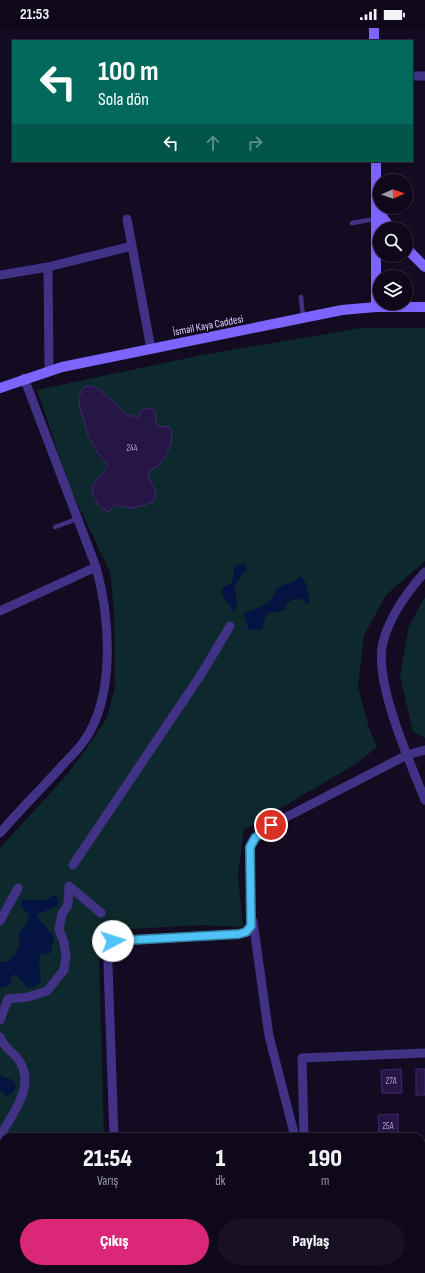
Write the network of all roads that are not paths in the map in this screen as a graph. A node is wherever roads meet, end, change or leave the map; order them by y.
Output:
1 (374, 28) edge
2 (374, 40) edge
3 (413, 76) edge
4 (425, 76) edge
5 (376, 162) edge
6 (376, 174) edge
7 (377, 214) edge
8 (127, 219) dead end
9 (377, 219) junction
10 (352, 223) dead end
11 (132, 246) junction
12 (413, 255) edge
13 (48, 267) junction
14 (425, 267) edge
15 (376, 270) edge
16 (0, 275) edge
17 (301, 297) dead end
18 (373, 307) edge
19 (413, 307) edge
20 (425, 307) edge
21 (303, 318) junction
22 (151, 349) junction
23 (49, 370) junction
24 (24, 378) junction
25 (0, 388) edge
26 (77, 519) junction
27 (55, 527) dead end
28 (96, 566) junction
29 (425, 572) edge
30 (0, 611) edge
31 (230, 626) dead end
32 (425, 750) edge
33 (407, 755) junction
34 (425, 800) edge
35 (0, 819) edge
36 (3, 830) edge
37 (73, 865) dead end
38 (18, 888) dead end
39 (252, 909) junction
40 (101, 913) dead end
41 (0, 921) edge
42 (0, 993) edge
43 (8, 999) junction
44 (0, 1020) edge
45 (0, 1037) edge
46 (425, 1052) edge
47 (2, 1133) edge
48 (114, 1133) edge
49 (293, 1133) edge
50 (304, 1133) edge

1 - 2 street
3 - 4 street
5 - 6 street
7 - 9 street
8 - 11 street
9 - 10 lane
9 - 15 street
11 - 13 street
11 - 22 street
12 - 14 street
13 - 16 street
13 - 23 street
17 - 21 lane
18 - 21 street, İsmail Kaya Caddesi
19 - 20 street, İsmail Kaya Caddesi
21 - 22 street, İsmail Kaya Caddesi
22 - 23 street, İsmail Kaya Caddesi
23 - 24 street, İsmail Kaya Caddesi
24 - 25 street, İsmail Kaya Caddesi
24 - 26 street
26 - 27 lane
26 - 28 street
28 - 30 street
28 - 36 street
29 - 33 street
31 - 37 street
32 - 33 street
33 - 34 street
33 - 39 street
35 - 36 street
38 - 41 street
39 - 48 street
39 - 49 street
40 - 43 street
42 - 43 street
43 - 44 street
45 - 47 street
46 - 50 street

